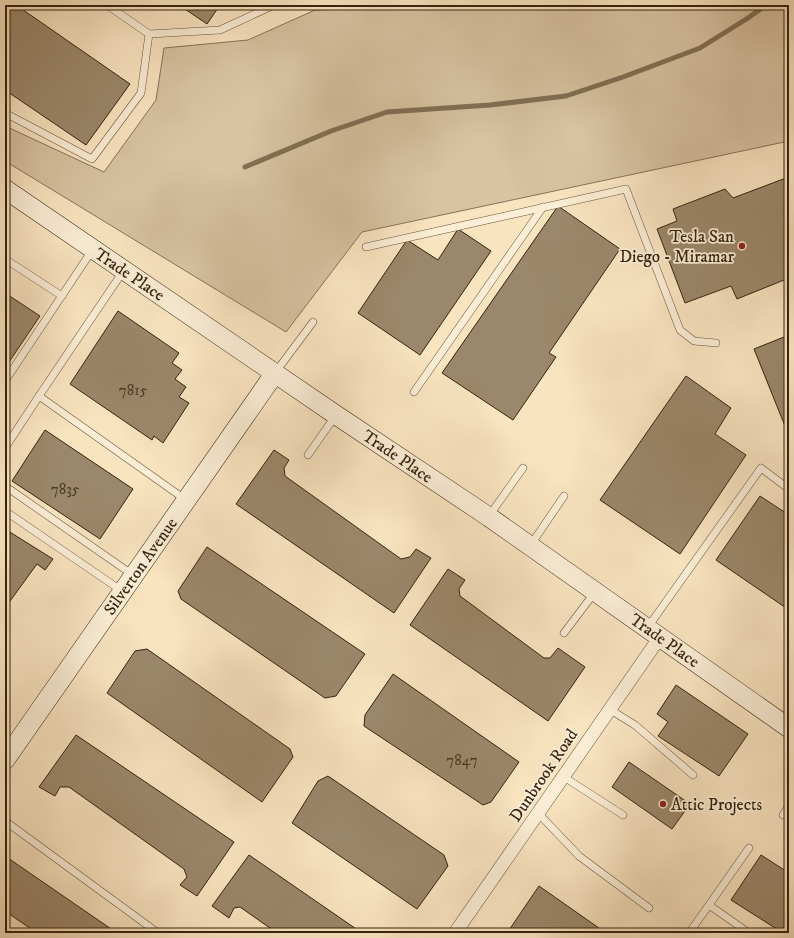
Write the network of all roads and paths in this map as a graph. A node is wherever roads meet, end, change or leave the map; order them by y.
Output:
1 (107, 5) edge
2 (274, 5) edge
3 (149, 34) junction
4 (5, 113) edge
5 (7, 194) edge
6 (543, 207) junction
7 (366, 246) dead end
8 (93, 249) junction
9 (5, 259) edge
10 (124, 270) junction
11 (62, 296) junction
12 (313, 322) dead end
13 (716, 343) dead end
14 (275, 373) junction
15 (5, 381) edge
16 (414, 392) dead end
17 (39, 396) junction
18 (336, 415) junction
19 (5, 448) edge
20 (308, 455) dead end
21 (523, 468) dead end
22 (5, 486) edge
23 (789, 489) edge
24 (564, 496) dead end
25 (186, 500) junction
26 (5, 511) edge
27 (489, 516) junction
28 (530, 546) junction
29 (133, 576) junction
30 (122, 591) junction
31 (595, 592) junction
32 (654, 632) junction
33 (564, 633) dead end
34 (609, 709) junction
35 (787, 721) edge
36 (6, 757) edge
37 (693, 776) dead end
38 (564, 777) junction
39 (789, 806) edge
40 (538, 814) junction
41 (623, 815) dead end
42 (783, 815) dead end
43 (5, 821) edge
44 (749, 848) dead end
45 (709, 905) junction
46 (649, 908) dead end
47 (158, 933) edge
48 (455, 933) edge
49 (689, 933) edge
50 (748, 933) edge

1 - 3 lane
2 - 3 lane
3 - 4 lane
5 - 8 street, Trade Place
6 - 7 lane
6 - 13 lane
6 - 16 lane
8 - 10 street, Trade Place
8 - 11 lane
9 - 11 lane
10 - 14 street, Trade Place
10 - 17 lane
11 - 15 lane
12 - 14 lane
14 - 18 street, Trade Place
14 - 25 street, Silverton Avenue
17 - 19 lane
17 - 25 lane
18 - 20 lane
18 - 27 street, Trade Place
21 - 27 lane
22 - 29 lane
23 - 32 lane
24 - 28 lane
25 - 29 street, Silverton Avenue
26 - 30 lane
27 - 28 street, Trade Place
28 - 31 street, Trade Place
29 - 30 street, Silverton Avenue
30 - 36 street, Silverton Avenue
31 - 32 street, Trade Place
31 - 33 lane
32 - 34 street, Dunbrook Road
32 - 35 street, Trade Place
34 - 37 lane
34 - 38 street, Dunbrook Road
38 - 40 street, Dunbrook Road
38 - 41 lane
39 - 42 lane
40 - 46 lane
40 - 48 street, Dunbrook Road
43 - 47 lane
44 - 45 lane
45 - 49 lane
45 - 50 lane

